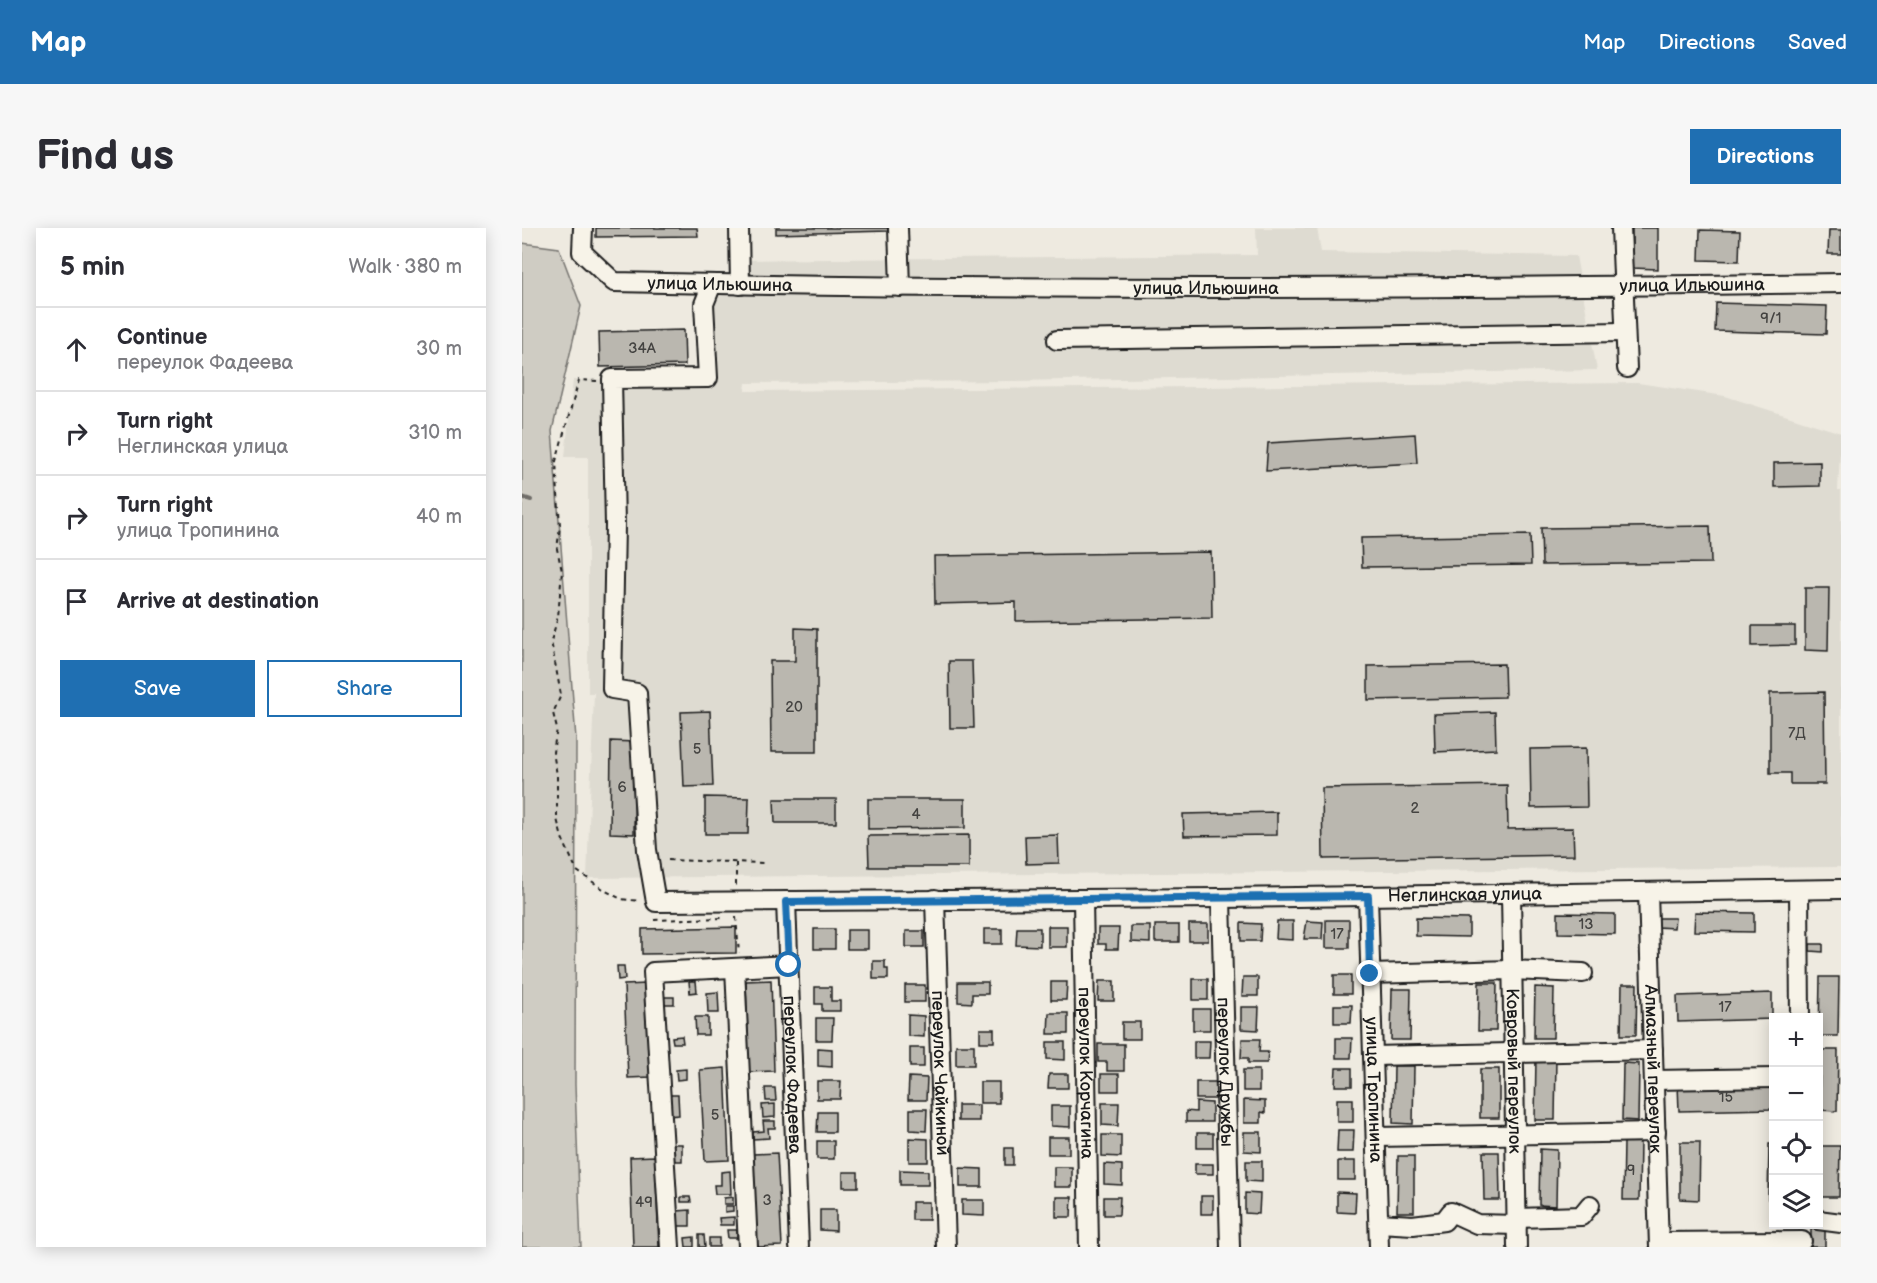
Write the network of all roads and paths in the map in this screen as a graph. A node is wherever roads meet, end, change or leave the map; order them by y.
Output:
1 (583, 228) edge
2 (739, 228) edge
3 (898, 228) edge
4 (1621, 228) edge
5 (1841, 283) edge
6 (712, 284) junction
7 (740, 285) junction
8 (1623, 286) junction
9 (900, 287) junction
10 (1625, 332) junction
11 (1057, 340) dead end
12 (1627, 368) dead end
13 (612, 379) junction
14 (668, 860) dead end
15 (763, 863) dead end
16 (1841, 889) edge
17 (1799, 890) junction
18 (1648, 892) junction
19 (1511, 894) junction
20 (1368, 896) junction
21 (1221, 898) junction
22 (935, 899) junction
23 (1083, 899) junction
24 (786, 902) junction
25 (655, 911) junction
26 (789, 965) junction
27 (737, 968) junction
28 (1512, 970) junction
29 (1583, 973) dead end
30 (1370, 974) junction
31 (1800, 1013) edge
32 (1653, 1050) junction
33 (1514, 1053) junction
34 (1373, 1056) junction
35 (1769, 1078) edge
36 (1654, 1080) junction
37 (1656, 1132) junction
38 (1515, 1136) junction
39 (1376, 1137) junction
40 (1590, 1205) dead end
41 (1823, 1221) edge
42 (1517, 1222) junction
43 (1379, 1223) junction
44 (1841, 1223) edge
45 (1802, 1237) edge
46 (1659, 1244) edge
47 (670, 1247) edge
48 (748, 1247) edge
49 (799, 1247) edge
50 (946, 1247) edge
51 (1089, 1247) edge
52 (1230, 1247) edge
53 (1379, 1247) edge
54 (1517, 1247) edge

1 - 6 street, улица Ильюшина
2 - 7 street
3 - 9 street
4 - 8 street
5 - 8 street, улица Ильюшина
6 - 7 street, улица Ильюшина
6 - 13 street
7 - 9 street, улица Ильюшина
8 - 9 street, улица Ильюшина
8 - 10 street
10 - 11 street
10 - 12 street
13 - 25 street
13 - 25 path
14 - 15 path
16 - 17 street, Неглинская улица
17 - 18 street, Неглинская улица
17 - 31 street
18 - 19 street, Неглинская улица
18 - 32 street, Алмазный переулок
19 - 20 street, Неглинская улица
19 - 28 street, Ковровый переулок
20 - 21 street, Неглинская улица
20 - 30 street, улица Тропинина
21 - 23 street, Неглинская улица
21 - 52 street, переулок Дружбы
22 - 23 street, Неглинская улица
22 - 24 street, Неглинская улица
22 - 50 street, переулок Чайкиной
23 - 51 street, переулок Корчагина
24 - 25 street, Неглинская улица
24 - 26 street, переулок Фадеева
25 - 27 path
26 - 27 street
26 - 49 street, переулок Фадеева
27 - 47 street
27 - 48 street
28 - 29 street
28 - 30 street
28 - 33 street, Ковровый переулок
30 - 34 street, улица Тропинина
32 - 33 street
32 - 36 street, Алмазный переулок
33 - 34 street
33 - 38 street, Ковровый переулок
34 - 39 street, улица Тропинина
35 - 36 street
36 - 37 street, Алмазный переулок
37 - 38 street
37 - 46 street, Алмазный переулок
38 - 39 street
38 - 42 street, Ковровый переулок
39 - 43 street, улица Тропинина
40 - 42 street
41 - 44 street
42 - 43 street
42 - 54 street, Ковровый переулок
43 - 53 street, улица Тропинина
45 - 46 street

